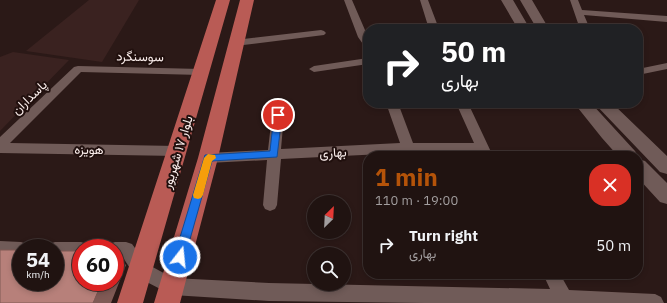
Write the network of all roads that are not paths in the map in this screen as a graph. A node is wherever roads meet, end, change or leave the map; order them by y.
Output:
1 (223, 0) edge
2 (246, 0) edge
3 (348, 0) edge
4 (424, 0) edge
5 (507, 0) edge
6 (526, 0) edge
7 (574, 0) edge
8 (578, 12) junction
9 (667, 19) edge
10 (432, 24) edge
11 (521, 24) edge
12 (540, 24) edge
13 (583, 24) edge
14 (321, 33) dead end
15 (363, 37) edge
16 (236, 43) junction
17 (363, 62) edge
18 (667, 66) edge
19 (314, 68) dead end
20 (78, 69) joint
21 (643, 71) edge
22 (201, 72) junction
23 (394, 108) edge
24 (464, 108) edge
25 (586, 108) edge
26 (607, 108) edge
27 (278, 115) dead end
28 (627, 129) junction
29 (608, 134) junction
30 (0, 146) edge
31 (177, 151) junction
32 (409, 151) edge
33 (484, 151) edge
34 (623, 151) edge
35 (363, 153) edge
36 (274, 155) junction
37 (208, 158) junction
38 (667, 167) edge
39 (643, 171) edge
40 (667, 196) edge
41 (270, 205) dead end
42 (0, 248) edge
43 (12, 248) edge
44 (124, 249) edge
45 (141, 270) junction
46 (554, 279) edge
47 (169, 294) edge
48 (564, 298) junction
49 (468, 299) edge
50 (130, 303) edge
51 (637, 303) edge
52 (655, 303) edge

1 - 22 main road, بلوار ١٧ شهریور
2 - 16 main road
3 - 15 street
4 - 10 street
5 - 11 main road
6 - 12 main road
7 - 8 street
8 - 9 street
8 - 13 street
14 - 16 street
16 - 37 main road
17 - 19 street
18 - 21 street
20 - 22 street, سوسنگرد
20 - 30 street, پاسداران
22 - 31 main road, بلوار ١٧ شهریور
23 - 32 street
24 - 33 street
25 - 29 main road
26 - 28 main road
27 - 36 street
28 - 29 main road
28 - 38 main road
29 - 34 main road
30 - 31 street, هویزه
31 - 45 main road, بلوار ١٧ شهریور
35 - 36 street, بهاری
36 - 37 street, بهاری
36 - 41 street
37 - 47 main road
39 - 40 main road
42 - 43 street
44 - 45 street
45 - 47 street
45 - 50 main road, بلوار ١٧ شهریور
46 - 48 street
47 - 49 street
48 - 49 street
48 - 51 street
51 - 52 street

